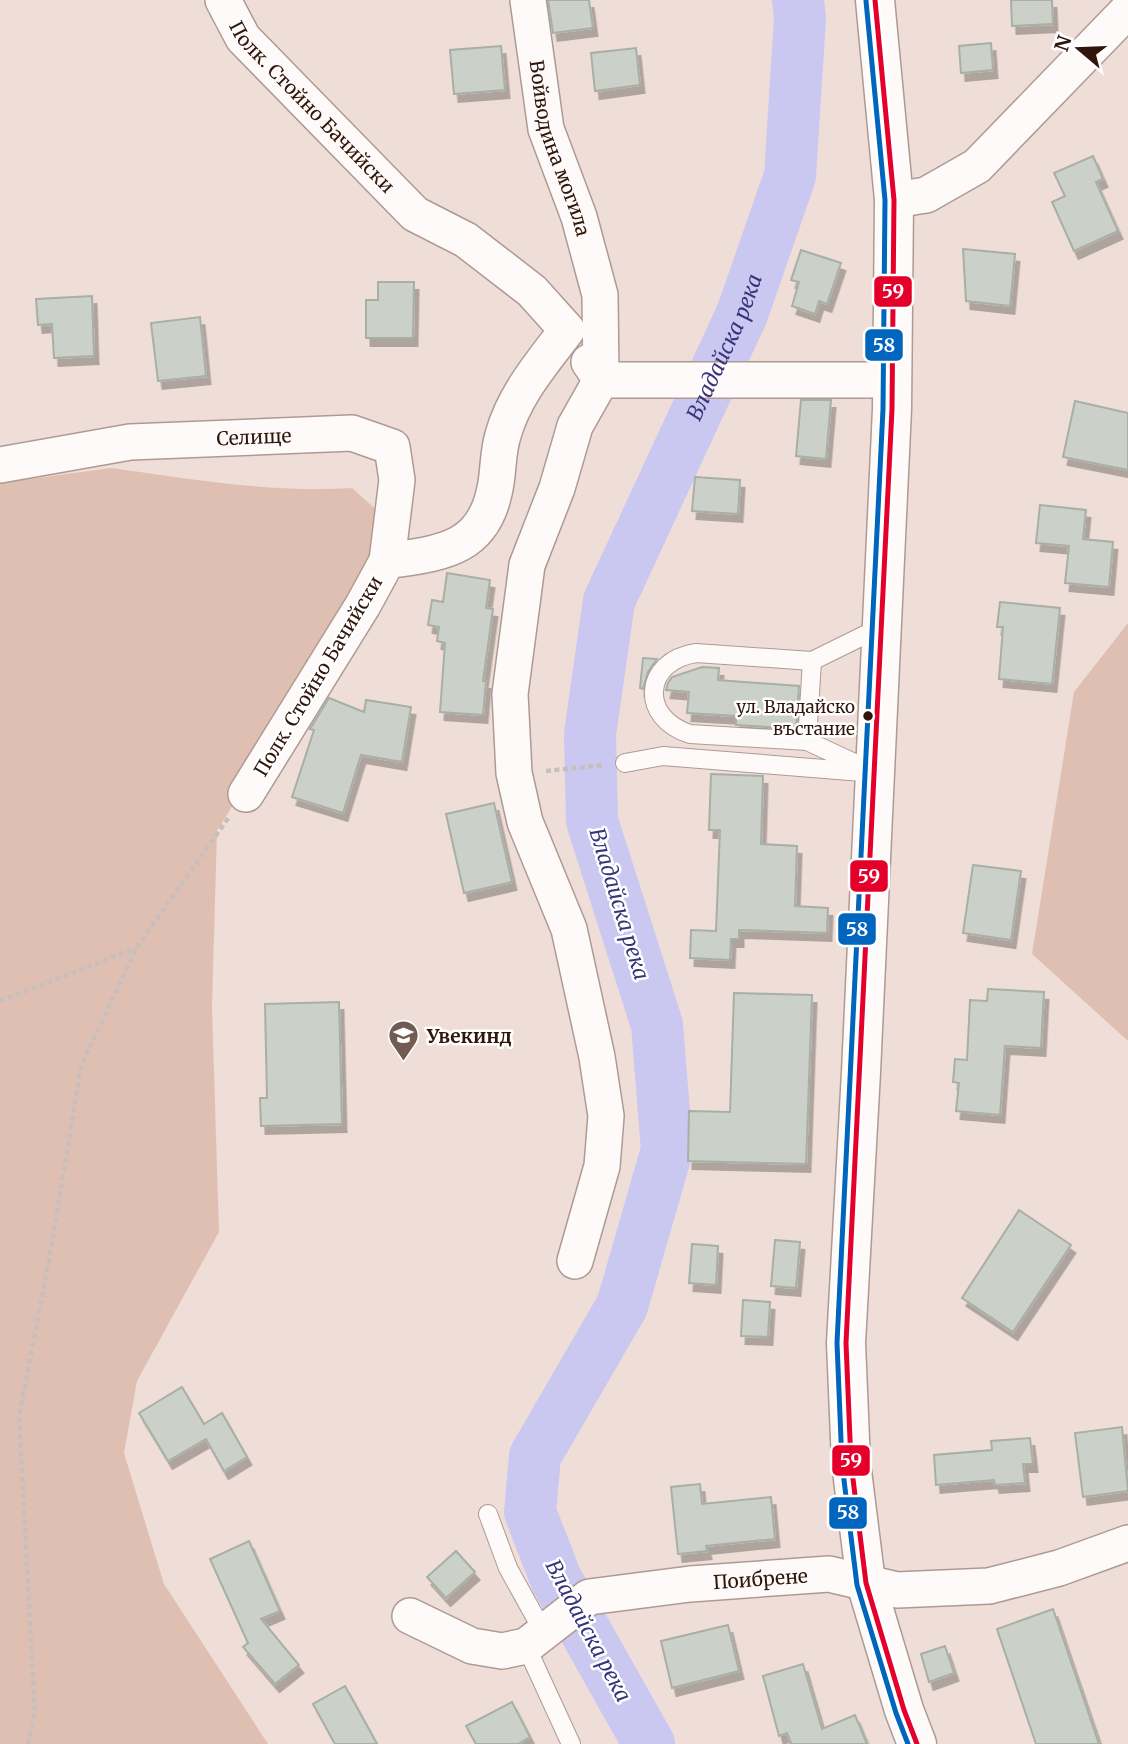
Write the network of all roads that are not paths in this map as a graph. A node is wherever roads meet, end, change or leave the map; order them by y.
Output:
1 (223, 0) edge
2 (528, 0) edge
3 (875, 0) edge
4 (1128, 10) edge
5 (894, 200) junction
6 (600, 295) junction
7 (567, 330) junction
8 (601, 380) junction
9 (892, 380) junction
10 (0, 465) edge
11 (387, 561) junction
12 (881, 627) junction
13 (812, 661) junction
14 (807, 741) junction
15 (625, 763) road end
16 (876, 773) junction
17 (246, 794) road end
18 (575, 1261) dead end
19 (488, 1514) dead end
20 (1128, 1543) edge
21 (866, 1583) junction
22 (410, 1616) dead end
23 (535, 1640) junction
24 (571, 1744) edge
25 (917, 1744) edge

1 - 7 street, Полк. Стойно Бачийски
2 - 6 street, Войводина могила
3 - 5 main road
4 - 5 street
5 - 9 main road
6 - 7 street
6 - 8 street, Войводина могила
7 - 8 street
7 - 11 street, Полк. Стойно Бачийски
8 - 9 street
8 - 18 street
9 - 12 main road
10 - 11 street, Селище
11 - 17 street, Полк. Стойно Бачийски
12 - 13 lane
12 - 16 main road
13 - 14 lane
13 - 14 lane
14 - 16 lane
15 - 16 lane
16 - 21 main road
19 - 23 lane
20 - 21 street, Поибрене
21 - 23 street, Поибрене
21 - 25 main road
22 - 23 street
23 - 24 lane

